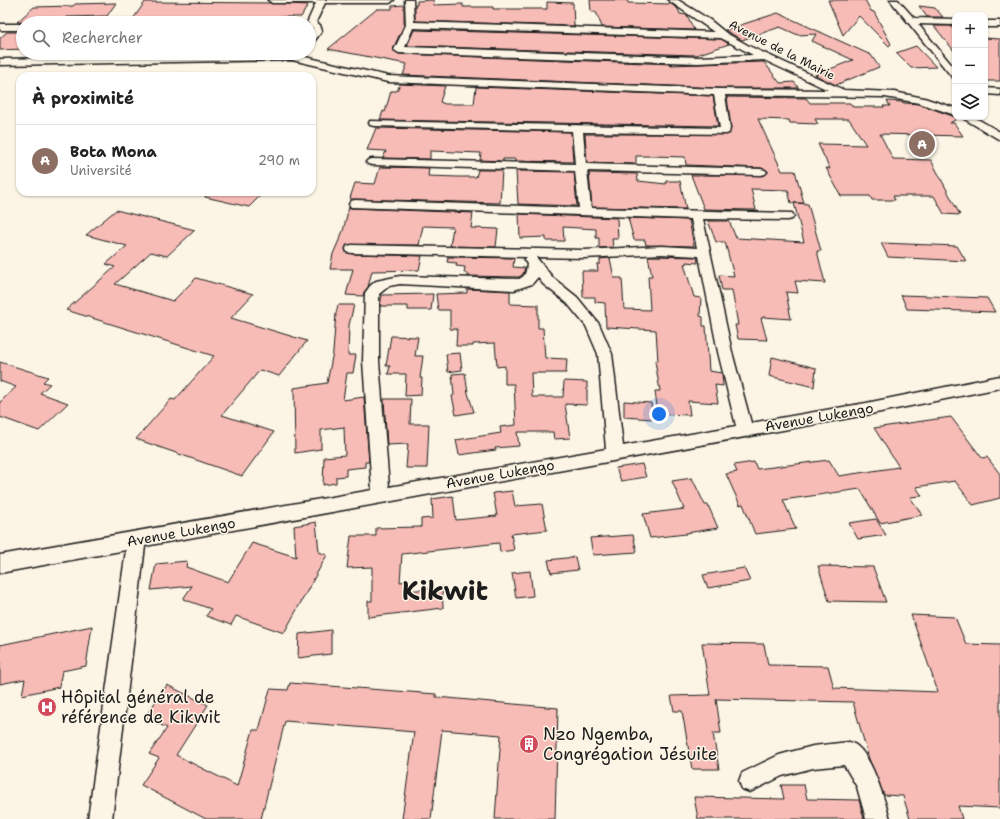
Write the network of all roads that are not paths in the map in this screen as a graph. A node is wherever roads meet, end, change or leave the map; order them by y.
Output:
1 (272, 0) edge
2 (390, 0) edge
3 (409, 0) edge
4 (672, 0) edge
5 (894, 0) edge
6 (322, 1) edge
7 (314, 16) edge
8 (910, 21) junction
9 (952, 22) edge
10 (410, 24) junction
11 (988, 24) edge
12 (1000, 24) edge
13 (0, 27) edge
14 (16, 27) edge
15 (723, 34) junction
16 (767, 57) junction
17 (84, 60) edge
18 (314, 60) edge
19 (0, 62) edge
20 (952, 71) edge
21 (719, 92) junction
22 (988, 92) edge
23 (1000, 92) edge
24 (841, 93) junction
25 (952, 111) edge
26 (971, 120) edge
27 (987, 120) edge
28 (374, 123) dead end
29 (576, 129) junction
30 (1000, 137) edge
31 (372, 162) dead end
32 (580, 168) junction
33 (761, 172) dead end
34 (355, 204) dead end
35 (585, 211) junction
36 (696, 215) junction
37 (788, 216) dead end
38 (352, 248) dead end
39 (705, 252) junction
40 (525, 253) junction
41 (534, 264) junction
42 (1000, 382) edge
43 (745, 430) junction
44 (615, 453) junction
45 (381, 495) junction
46 (137, 540) junction
47 (0, 564) edge
48 (750, 781) dead end
49 (100, 819) edge
50 (878, 819) edge

1 - 6 street
2 - 6 street
3 - 10 street
4 - 15 street, Avenue de la Mairie
5 - 8 street
6 - 7 street
8 - 9 street
8 - 20 street
10 - 15 street
10 - 16 street
11 - 12 street
13 - 14 street
15 - 16 street, Avenue de la Mairie
16 - 24 street, Avenue de la Mairie
17 - 19 street
18 - 21 street
21 - 24 street
21 - 29 street
22 - 23 street
24 - 25 street
26 - 30 street
27 - 30 street
28 - 29 street
29 - 32 street
31 - 32 street
32 - 33 street
32 - 35 street
34 - 35 street
35 - 36 street
36 - 37 street
36 - 39 street
38 - 40 street
39 - 40 street
39 - 43 street
40 - 41 street
41 - 44 street
41 - 45 street
42 - 43 street, Avenue Lukengo
43 - 44 street, Avenue Lukengo
44 - 45 street, Avenue Lukengo
45 - 46 street, Avenue Lukengo
46 - 47 street, Avenue Lukengo
46 - 49 street
48 - 50 street

